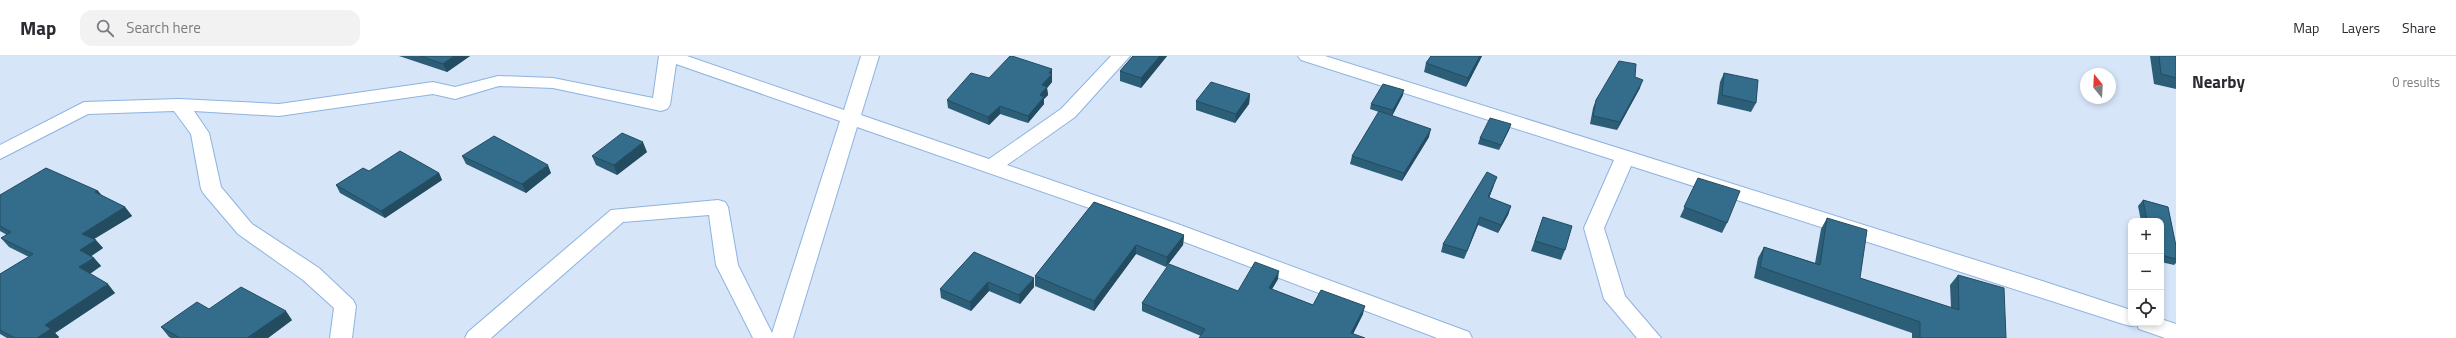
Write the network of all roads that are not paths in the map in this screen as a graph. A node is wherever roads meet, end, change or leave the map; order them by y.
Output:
1 (669, 56) edge
2 (870, 56) edge
3 (1121, 56) edge
4 (1307, 56) edge
5 (179, 104) junction
6 (848, 119) junction
7 (0, 153) edge
8 (1625, 157) junction
9 (991, 167) junction
10 (2128, 317) edge
11 (2155, 326) edge
12 (2176, 333) edge
13 (340, 338) edge
14 (476, 338) edge
15 (764, 338) edge
16 (782, 338) edge
17 (1461, 338) edge
18 (1650, 338) edge

1 - 5 street
1 - 6 street
2 - 6 street
3 - 9 street
4 - 8 street
5 - 7 street
5 - 13 street
6 - 9 street
6 - 16 street
8 - 10 street
8 - 18 street
9 - 17 street
11 - 12 street
14 - 15 street

